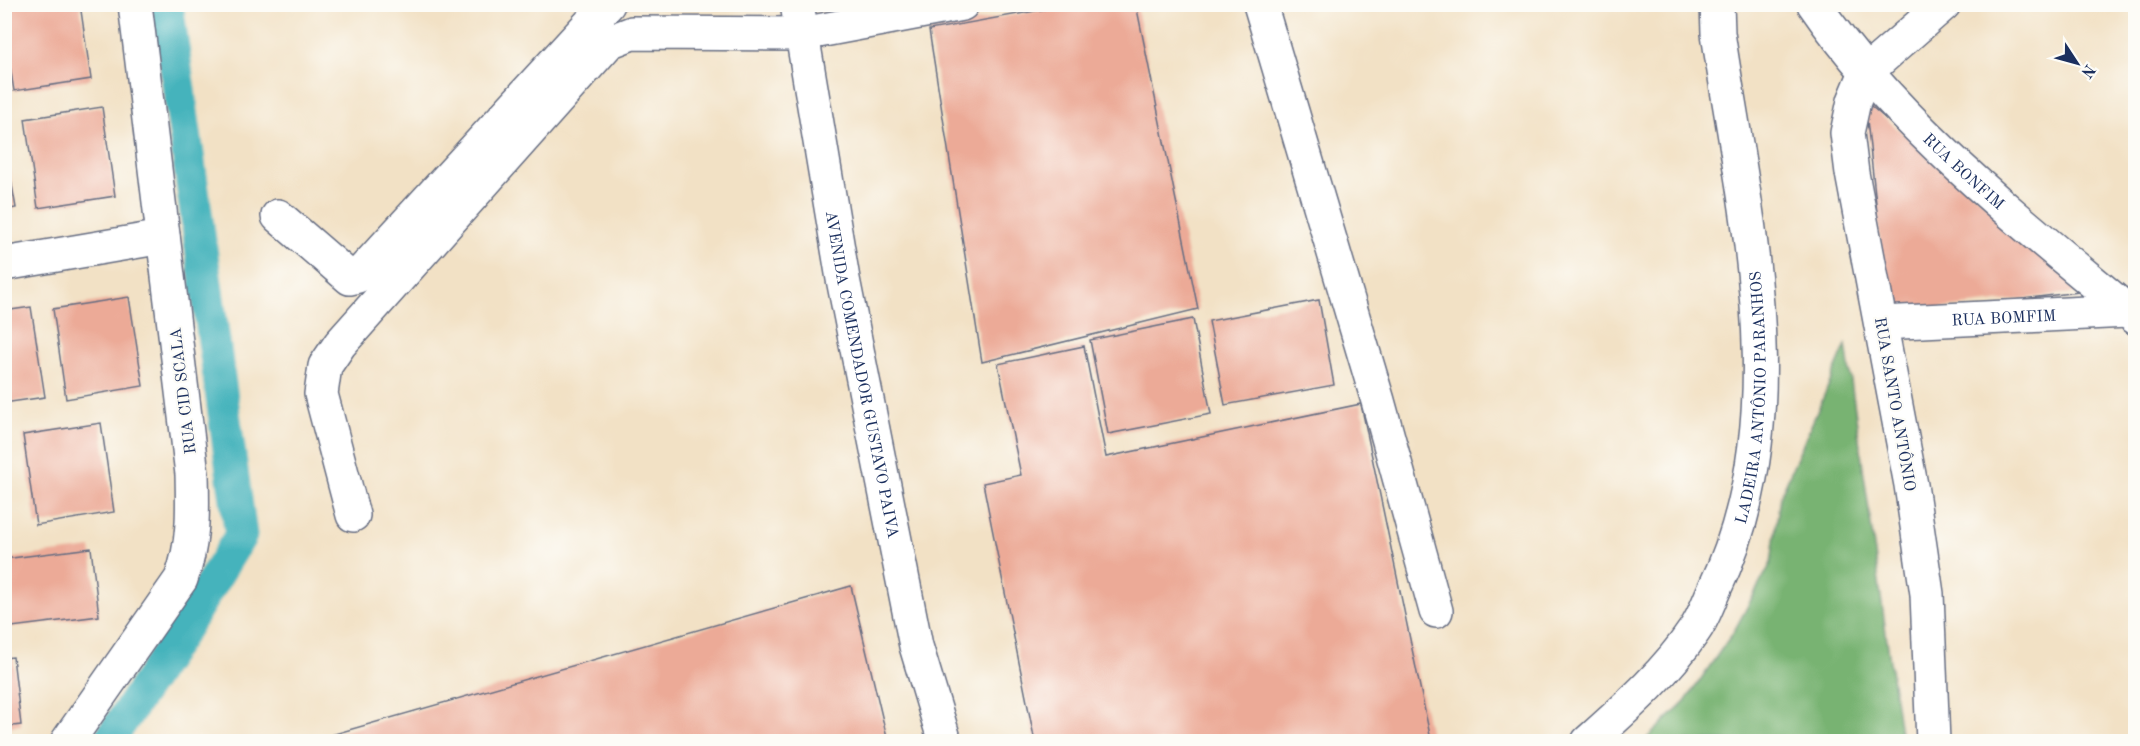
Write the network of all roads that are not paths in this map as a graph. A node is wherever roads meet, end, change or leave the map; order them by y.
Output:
1 (135, 4) edge
2 (608, 4) edge
3 (962, 4) edge
4 (1260, 4) edge
5 (1717, 4) edge
6 (1814, 4) edge
7 (1944, 4) edge
8 (800, 19) edge
9 (1866, 72) junction
10 (278, 216) dead end
11 (163, 237) junction
12 (4, 264) edge
13 (2132, 314) edge
14 (1881, 323) junction
15 (353, 515) dead end
16 (1436, 611) dead end
17 (67, 741) edge
18 (945, 741) edge
19 (1588, 741) edge
20 (1933, 741) edge

1 - 11 street, RUA CID SCALA
2 - 10 street
3 - 8 street
4 - 16 street
5 - 19 street, LADEIRA ANTÔNIO PARANHOS
6 - 9 street, RUA BONFIM
7 - 9 street
8 - 15 street
8 - 18 street, AVENIDA COMENDADOR GUSTAVO PAIVA
9 - 13 street, RUA BONFIM
9 - 14 street, RUA SANTO ANTÔNIO
11 - 12 street
11 - 17 street, RUA CID SCALA
13 - 14 street, RUA BOMFIM
14 - 20 street, RUA SANTO ANTÔNIO

